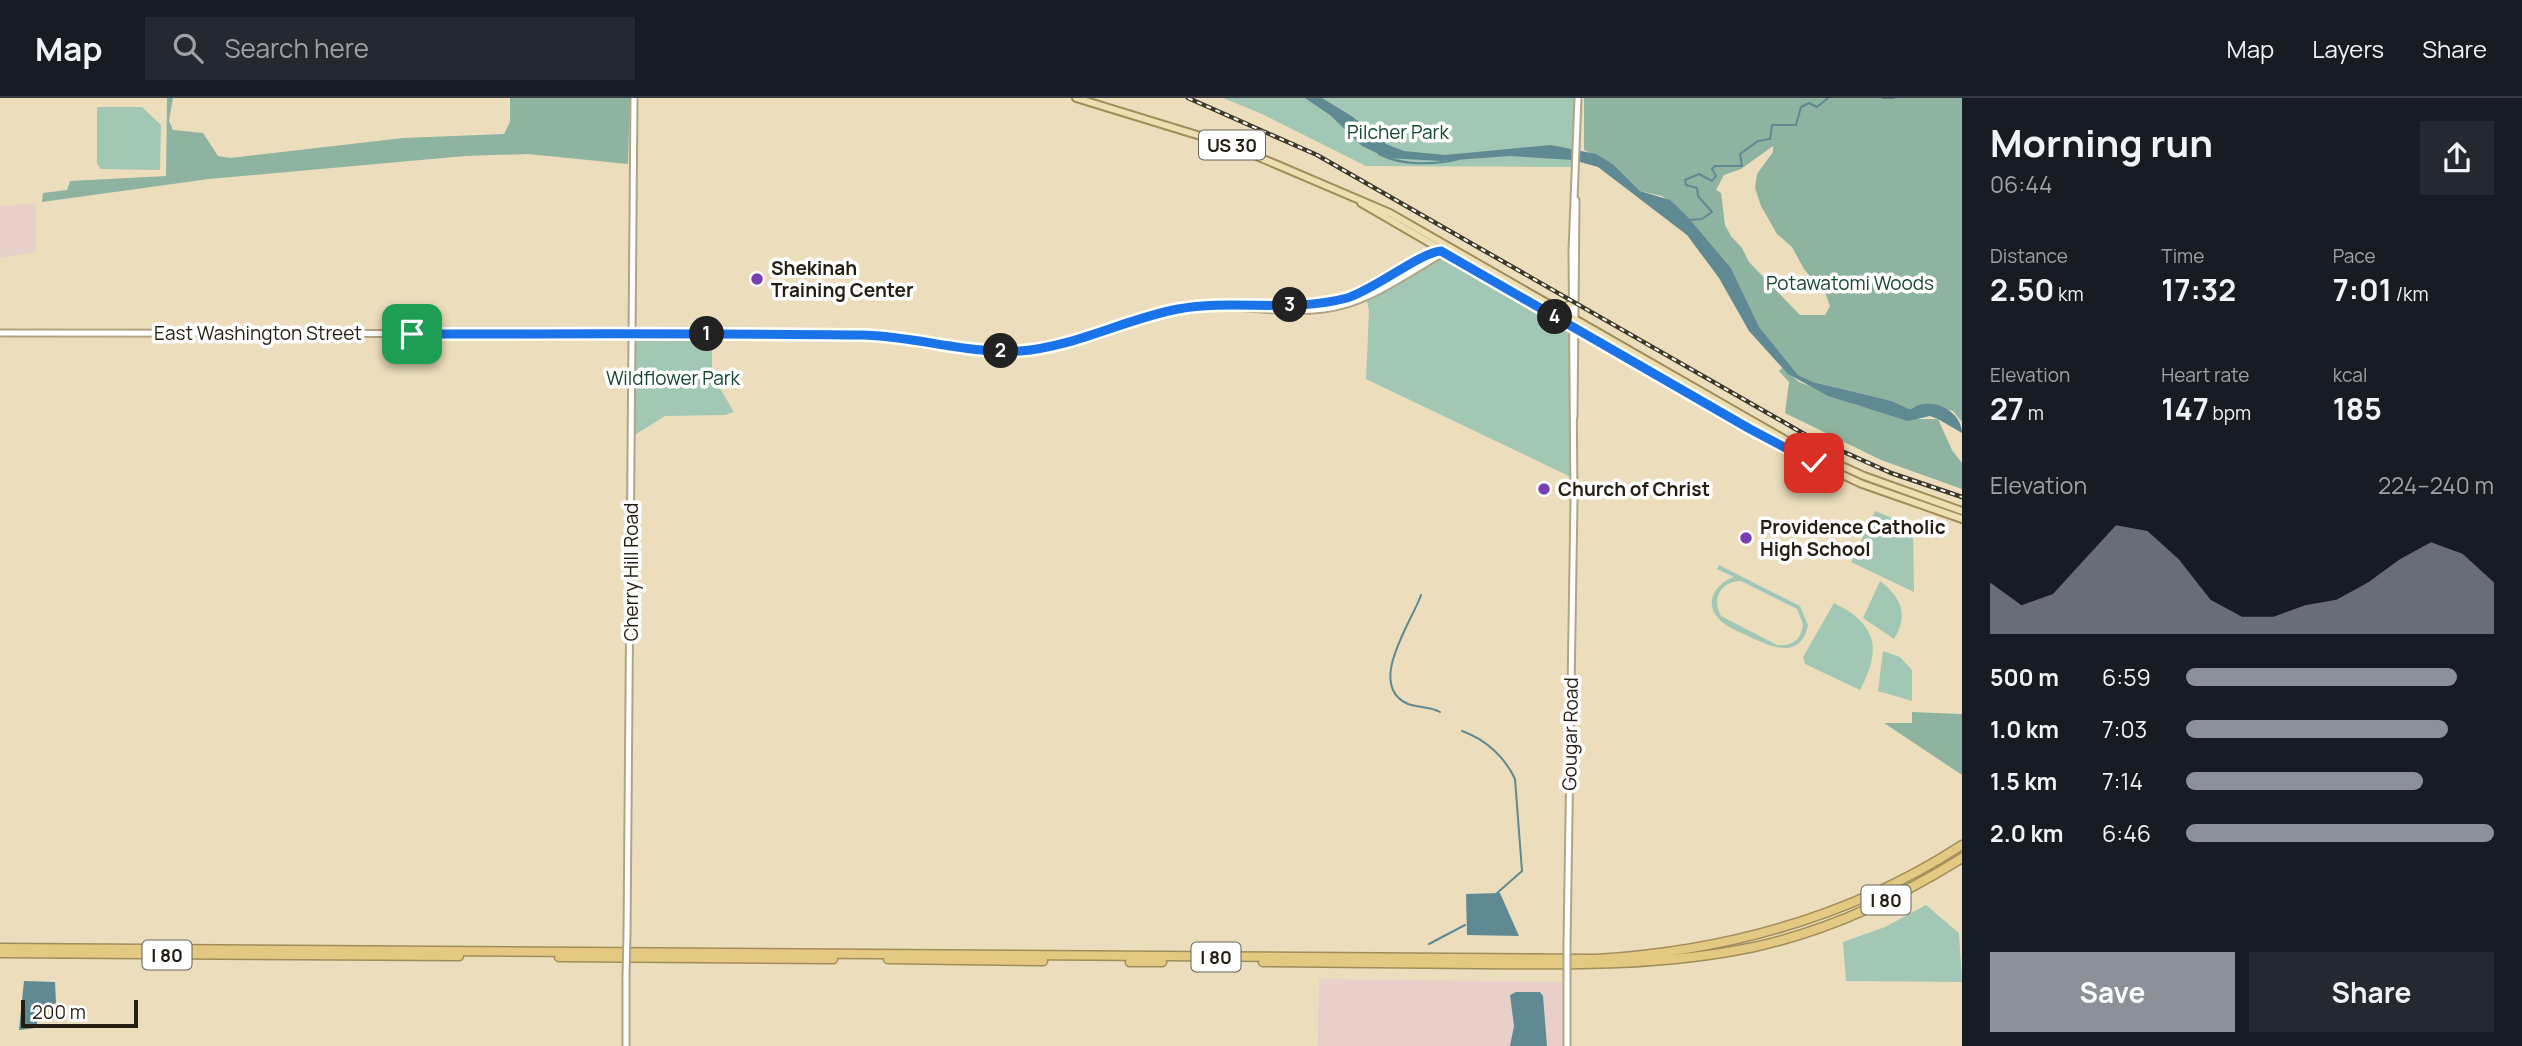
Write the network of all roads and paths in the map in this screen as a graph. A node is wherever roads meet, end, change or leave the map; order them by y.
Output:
1 (634, 98) edge
2 (1076, 98) edge
3 (1578, 98) edge
4 (1576, 197) junction
5 (1357, 200) junction
6 (1446, 244) junction
7 (1441, 251) junction
8 (1573, 302) junction
9 (1552, 306) junction
10 (1575, 319) junction
11 (1575, 328) junction
12 (0, 333) edge
13 (633, 334) junction
14 (1962, 511) edge
15 (1962, 519) edge
16 (1962, 843) edge
17 (1962, 858) edge
18 (0, 948) edge
19 (0, 953) edge
20 (626, 1046) edge
21 (1567, 1046) edge

1 - 13 street, Cherry Hill Road
2 - 5 main road, US 30
3 - 4 street, Gougar Road
4 - 8 street, Gougar Road
4 - 10 street, Gougar Road
5 - 6 main road, US 30
5 - 7 main road, US 30
6 - 7 street, East Washington Street
6 - 9 main road, US 30
7 - 11 main road, US 30
7 - 13 street, East Washington Street
8 - 9 main road
8 - 10 street, Gougar Road
9 - 10 main road, US 30
10 - 11 street, Gougar Road
10 - 14 main road, US 30
11 - 15 main road, US 30
11 - 21 street, Gougar Road, bridge
12 - 13 street, East Washington Street
13 - 20 street, Cherry Hill Road, bridge
16 - 18 highway, I 80
17 - 19 highway, I 80

